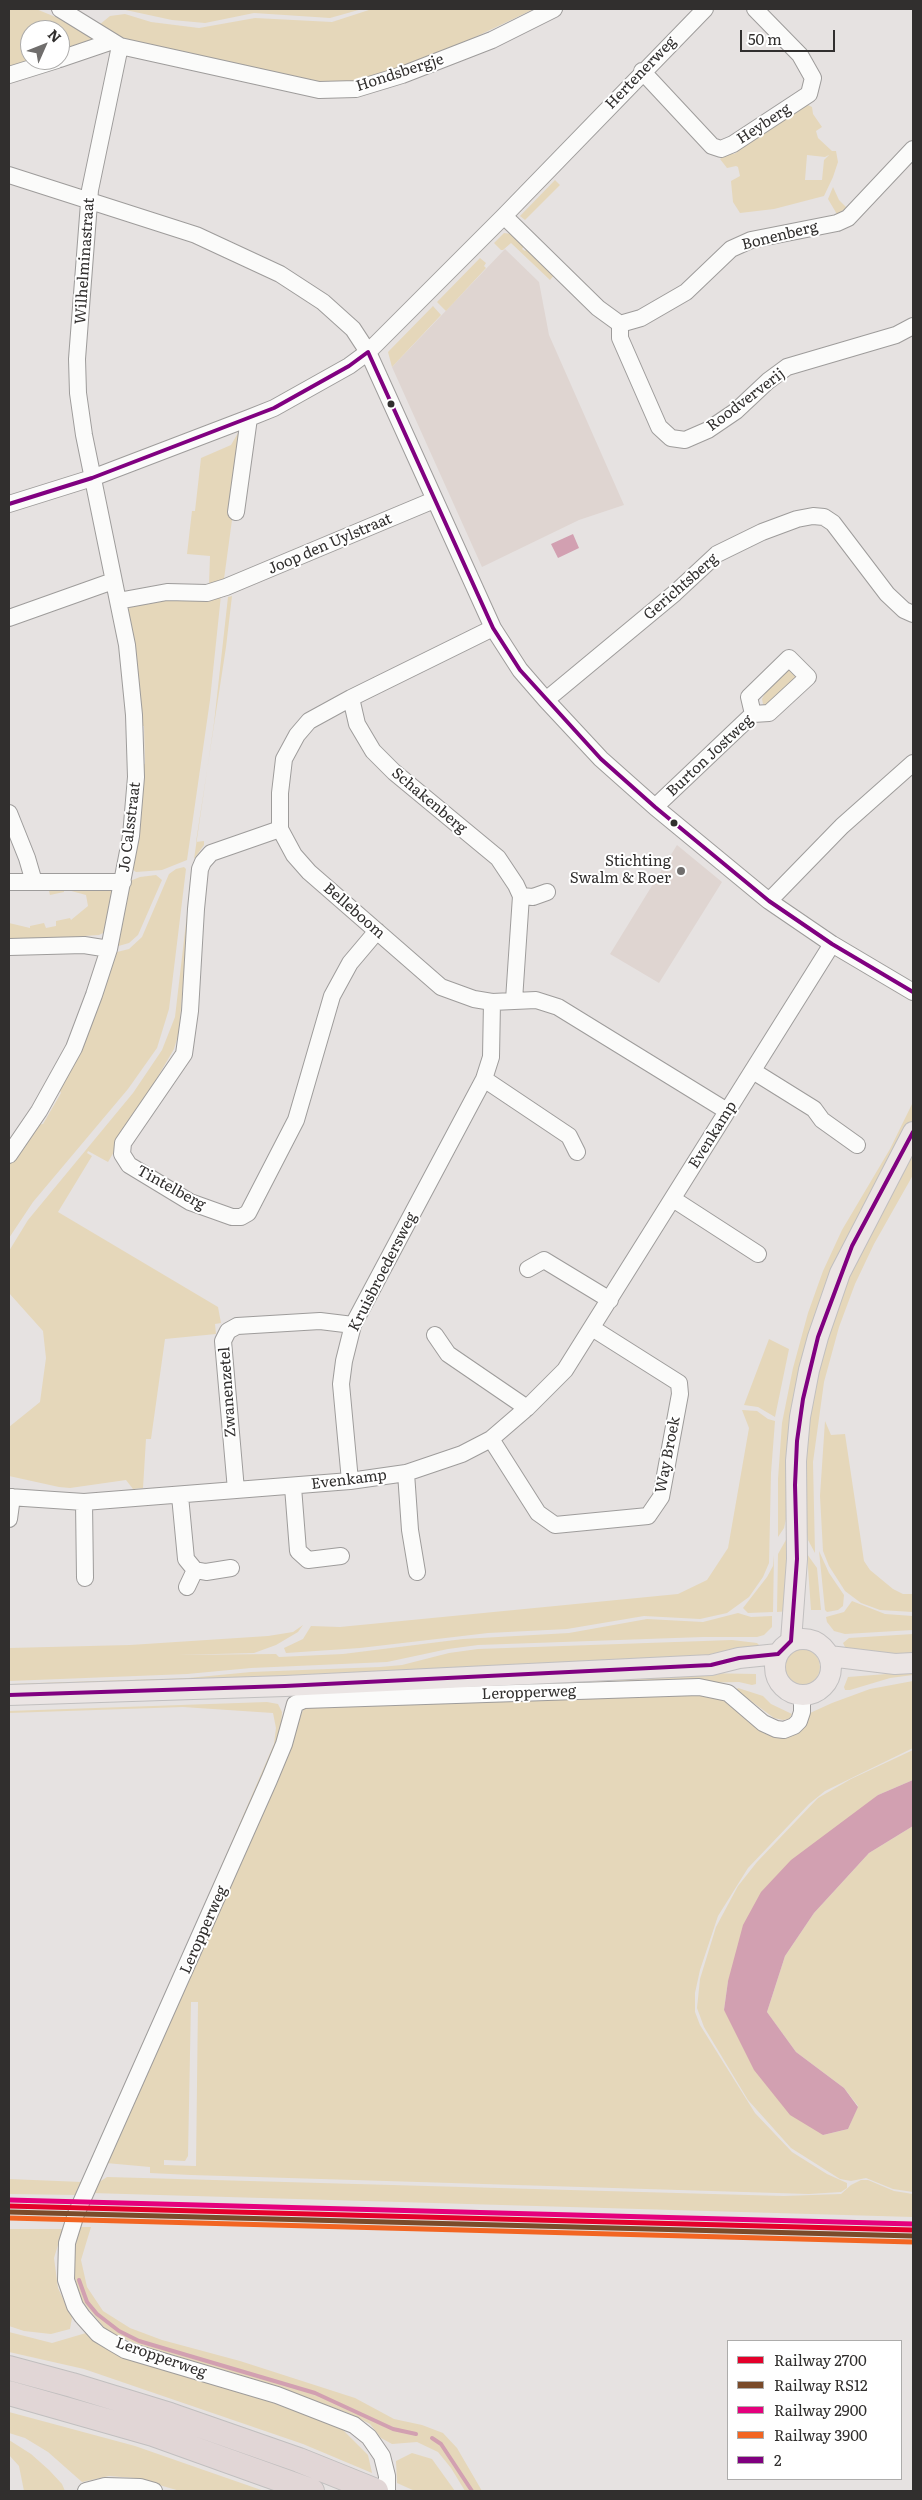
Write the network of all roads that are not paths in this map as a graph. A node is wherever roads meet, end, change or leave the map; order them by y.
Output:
1 (60, 9) edge
2 (554, 9) edge
3 (705, 9) edge
4 (755, 9) edge
5 (115, 44) junction
6 (70, 57) edge
7 (23, 70) edge
8 (642, 71) junction
9 (9, 74) edge
10 (913, 149) edge
11 (9, 175) edge
12 (91, 203) junction
13 (504, 216) junction
14 (620, 324) junction
15 (913, 326) edge
16 (368, 352) junction
17 (249, 418) junction
18 (92, 478) junction
19 (434, 500) junction
20 (9, 504) edge
21 (236, 512) dead end
22 (113, 581) junction
23 (118, 601) junction
24 (913, 614) edge
25 (9, 618) edge
26 (493, 628) junction
27 (351, 698) junction
28 (546, 700) junction
29 (761, 714) dead end
30 (913, 763) edge
31 (655, 807) junction
32 (9, 813) edge
33 (280, 829) junction
34 (9, 882) edge
35 (34, 882) junction
36 (124, 882) junction
37 (547, 892) dead end
38 (521, 896) junction
39 (769, 901) junction
40 (377, 931) junction
41 (832, 944) junction
42 (9, 947) edge
43 (109, 949) junction
44 (913, 992) edge
45 (514, 1000) junction
46 (492, 1002) junction
47 (753, 1071) junction
48 (484, 1079) junction
49 (727, 1111) junction
50 (913, 1132) edge
51 (858, 1145) dead end
52 (577, 1152) dead end
53 (9, 1155) edge
54 (673, 1199) junction
55 (758, 1254) dead end
56 (528, 1270) dead end
57 (610, 1300) junction
58 (353, 1326) junction
59 (592, 1328) junction
60 (435, 1335) dead end
61 (527, 1408) junction
62 (491, 1439) junction
63 (406, 1473) junction
64 (350, 1481) junction
65 (293, 1487) junction
66 (236, 1490) junction
67 (180, 1496) junction
68 (10, 1497) edge
69 (84, 1502) junction
70 (9, 1519) edge
71 (341, 1556) dead end
72 (797, 1559) junction
73 (231, 1568) dead end
74 (195, 1570) junction
75 (417, 1572) dead end
76 (85, 1578) dead end
77 (187, 1587) dead end
78 (813, 1641) junction
79 (784, 1648) junction
80 (829, 1656) junction
81 (904, 1663) edge
82 (711, 1665) junction
83 (777, 1678) junction
84 (828, 1680) junction
85 (9, 1695) edge
86 (802, 1695) junction
87 (9, 2368) edge
88 (9, 2393) edge
89 (384, 2486) edge
90 (86, 2491) edge
91 (154, 2491) edge
92 (312, 2491) edge

1 - 5 street
2 - 5 street, Hondsbergje
3 - 8 street, Hertenerweg
4 - 8 street, Heyberg
5 - 6 street
5 - 12 street, Wilhelminastraat
7 - 9 street
8 - 13 street, Hertenerweg
10 - 14 street, Bonenberg
11 - 12 street
12 - 16 street
12 - 18 street, Wilhelminastraat
13 - 14 street
13 - 16 street, Hertenerweg
14 - 15 street, Roodververij
16 - 17 street, Hertenerweg
16 - 19 street
17 - 18 street, Hertenerweg
17 - 21 street
18 - 20 street, Hertenerweg
18 - 22 street, Jo Calsstraat
19 - 23 street, Joop den Uylstraat
19 - 26 street
22 - 23 street, Jo Calsstraat
22 - 25 street
23 - 36 street, Jo Calsstraat
24 - 28 street, Gerichtsberg
26 - 27 street, Belleboom
26 - 28 street
27 - 33 street, Belleboom
27 - 38 street, Schakenberg
28 - 31 street
29 - 31 street, Burton Jostweg
30 - 39 street
31 - 39 street
32 - 35 street
33 - 40 street, Belleboom
33 - 40 street, Tintelberg
34 - 35 street
35 - 36 street
36 - 43 street, Jo Calsstraat
37 - 38 street
38 - 45 street
39 - 41 street
40 - 46 street, Belleboom
41 - 44 street
41 - 47 street, Evenkamp
42 - 43 street
43 - 53 street, Jo Calsstraat
45 - 46 street, Belleboom
45 - 49 street, Belleboom
46 - 48 street, Kruisbroedersweg
47 - 49 street, Evenkamp
47 - 51 street
48 - 52 street
48 - 58 street, Kruisbroedersweg
49 - 54 street, Evenkamp
50 - 72 main road
54 - 55 street
54 - 57 street, Evenkamp
56 - 57 street
57 - 59 street, Evenkamp
58 - 64 street, Kruisbroedersweg
58 - 66 street, Zwanenzetel
59 - 61 street, Evenkamp
59 - 62 street, Way Broek
60 - 61 street
61 - 62 street, Evenkamp
62 - 63 street, Evenkamp
63 - 64 street, Evenkamp
63 - 75 street, Evenkamp
64 - 65 street, Evenkamp
65 - 66 street, Evenkamp
65 - 71 street, Evenkamp
66 - 67 street, Evenkamp
67 - 69 street, Evenkamp
67 - 74 street
68 - 69 street, Evenkamp
68 - 70 street, Evenkamp
69 - 76 street
72 - 78 main road
72 - 79 main road
73 - 74 street
74 - 77 street
78 - 79 main road
78 - 80 main road
79 - 82 main road
79 - 83 main road
80 - 81 main road
80 - 84 main road
81 - 84 main road
82 - 83 main road
82 - 85 main road
83 - 86 main road
84 - 86 main road
86 - 89 street, Leropperweg
87 - 89 highway
88 - 92 highway
90 - 91 street

